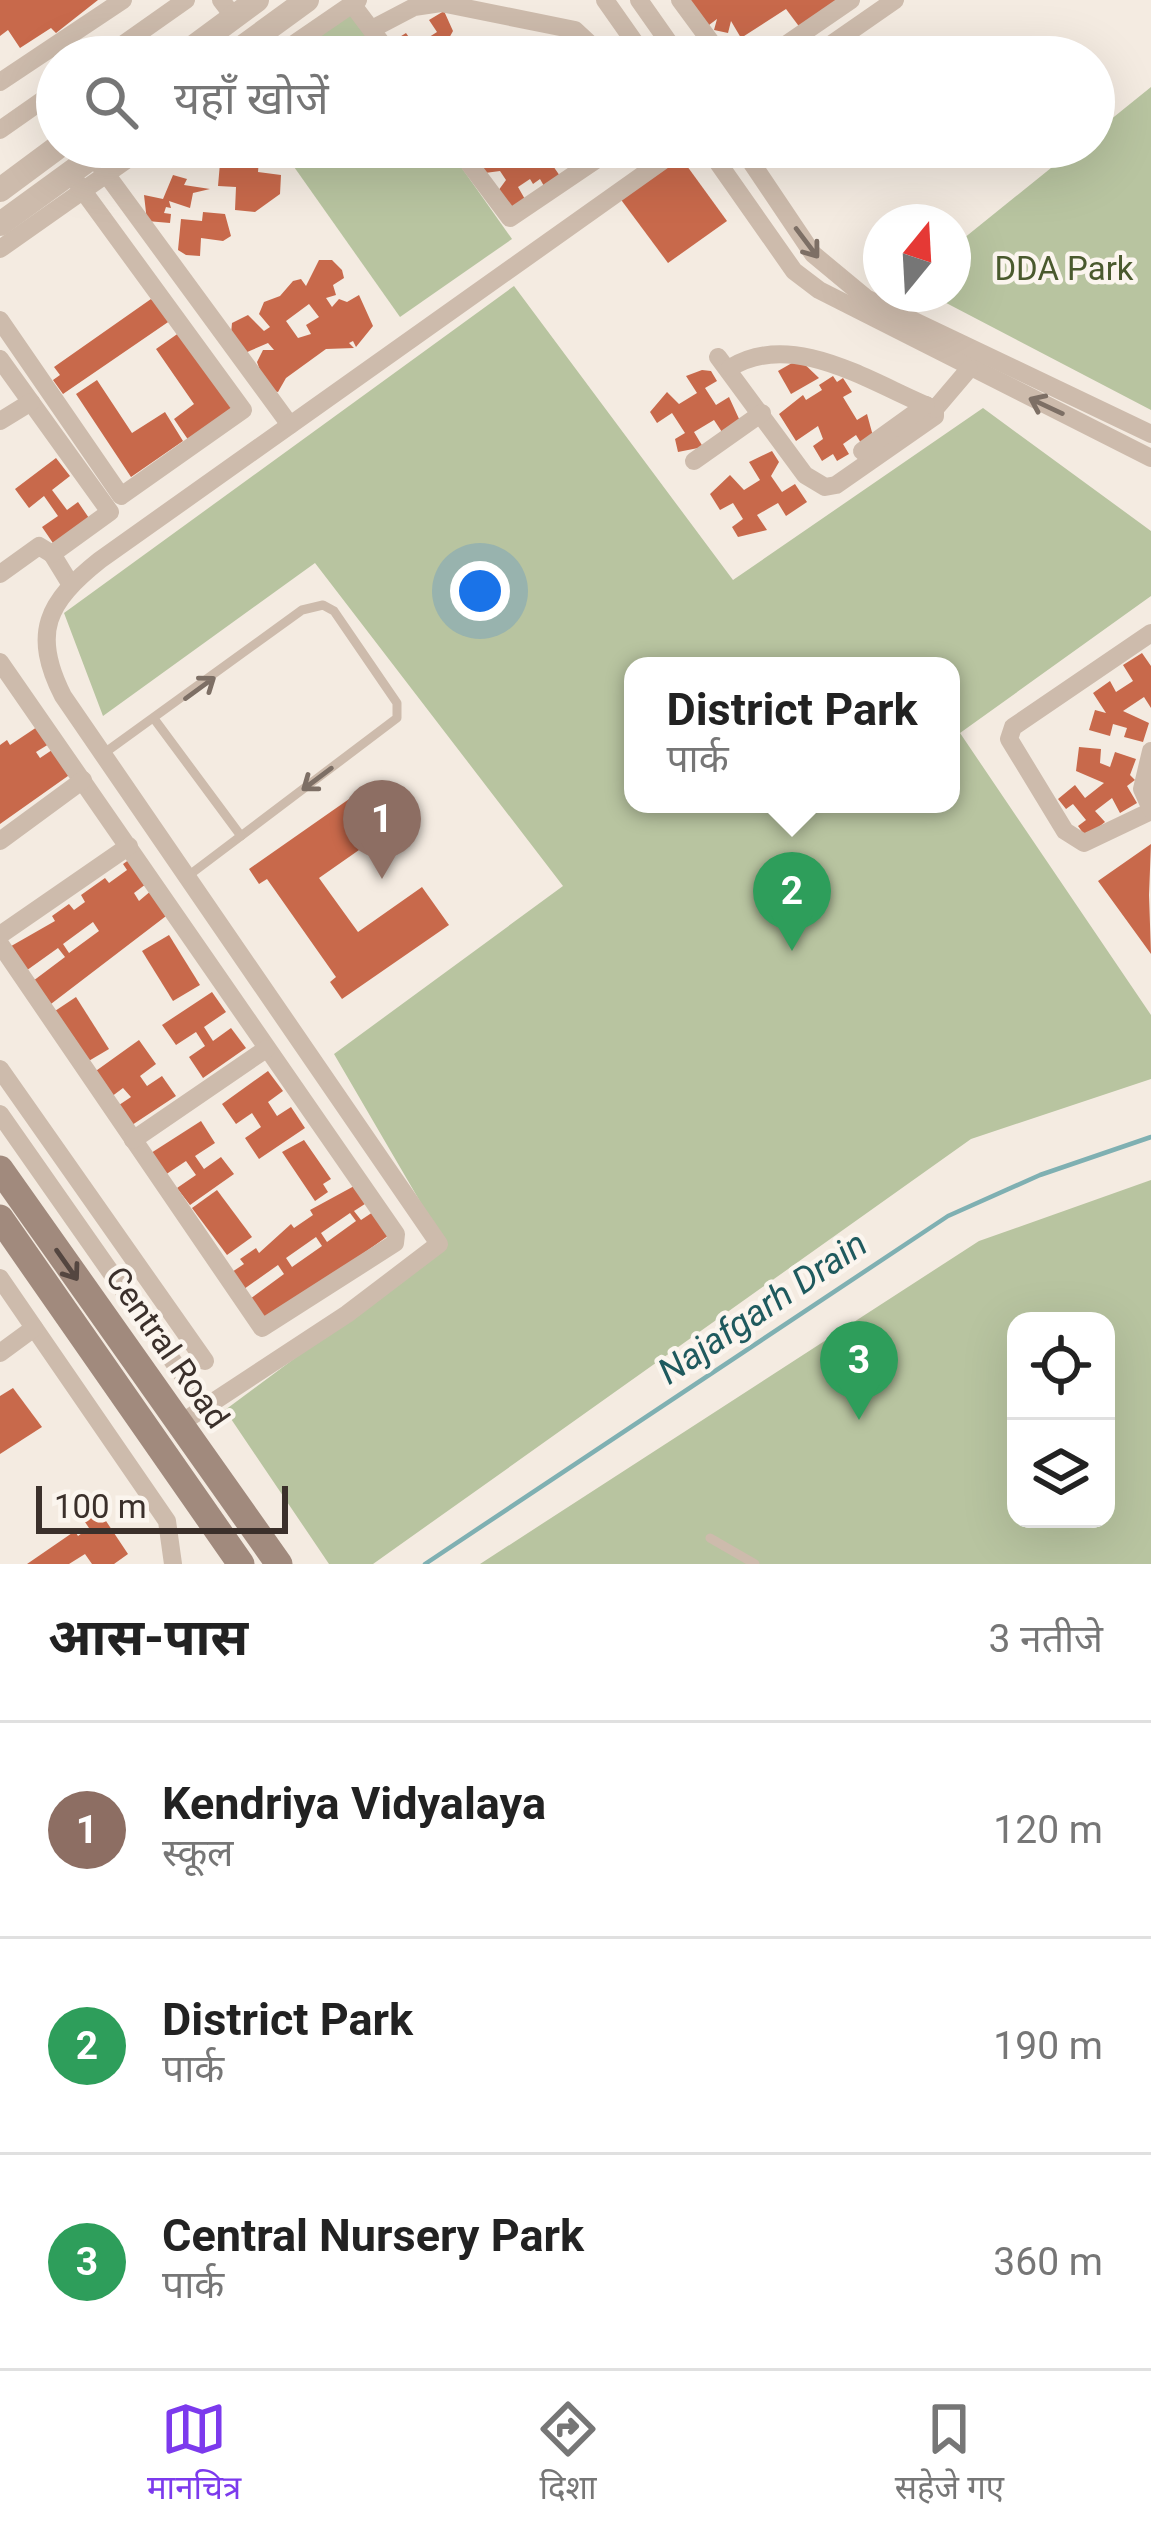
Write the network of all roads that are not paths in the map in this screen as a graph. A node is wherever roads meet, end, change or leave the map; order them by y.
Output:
1 (123, 0) edge
2 (186, 0) edge
3 (257, 0) edge
4 (307, 0) edge
5 (605, 0) edge
6 (639, 0) edge
7 (680, 0) edge
8 (851, 0) edge
9 (895, 0) edge
10 (355, 2) edge
11 (228, 8) edge
12 (372, 29) junction
13 (69, 36) edge
14 (135, 36) edge
15 (201, 36) edge
16 (258, 36) edge
17 (306, 36) edge
18 (377, 36) edge
19 (581, 36) edge
20 (630, 36) edge
21 (664, 36) edge
22 (707, 36) edge
23 (799, 36) edge
24 (843, 36) edge
25 (36, 58) edge
26 (0, 82) edge
27 (36, 105) edge
28 (0, 130) edge
29 (36, 163) edge
30 (92, 168) edge
31 (108, 168) edge
32 (472, 168) edge
33 (584, 168) edge
34 (652, 168) edge
35 (722, 168) edge
36 (755, 168) edge
37 (77, 181) junction
38 (0, 190) edge
39 (0, 224) edge
40 (0, 249) edge
41 (0, 320) edge
42 (0, 359) edge
43 (969, 369) junction
44 (31, 401) junction
45 (931, 407) junction
46 (762, 413) junction
47 (241, 415) junction
48 (0, 421) edge
49 (290, 425) junction
50 (1151, 434) edge
51 (262, 445) junction
52 (862, 451) dead end
53 (1151, 458) edge
54 (694, 461) dead end
55 (52, 554) junction
56 (0, 574) edge
57 (71, 584) junction
58 (1151, 633) edge
59 (0, 662) edge
60 (155, 720) junction
61 (1151, 751) edge
62 (103, 754) junction
63 (83, 780) junction
64 (1151, 810) edge
65 (241, 836) junction
66 (0, 841) edge
67 (129, 847) junction
68 (188, 876) junction
69 (0, 939) edge
70 (266, 1049) junction
71 (0, 1069) edge
72 (0, 1114) edge
73 (133, 1140) junction
74 (0, 1169) edge
75 (0, 1218) edge
76 (109, 1224) junction
77 (88, 1238) junction
78 (0, 1278) edge
79 (34, 1328) junction
80 (0, 1353) edge
81 (205, 1361) dead end
82 (120, 1392) junction
83 (88, 1406) junction
84 (206, 1407) junction
85 (178, 1424) junction
86 (710, 1538) dead end
87 (172, 1564) edge
88 (241, 1564) edge
89 (279, 1564) edge
90 (755, 1564) edge

1 - 13 street
2 - 14 street
3 - 11 street
4 - 16 street
5 - 20 street
6 - 21 street
7 - 22 street
8 - 23 street
9 - 24 street
10 - 12 street
10 - 17 street
11 - 15 street
12 - 18 street
12 - 19 street
25 - 26 street
27 - 28 street
29 - 38 street
30 - 37 street
31 - 49 street
32 - 33 street
34 - 49 street
35 - 43 street
36 -> 50 street
37 - 39 street
37 - 40 street
37 - 47 street
41 - 47 street
42 - 44 street
43 - 45 street
53 -> 43 street
44 - 48 street
44 - 55 street
45 - 46 street
45 - 46 street
45 - 52 street
46 - 54 street
47 - 51 street
49 - 51 street
51 - 57 street
55 - 56 street
55 - 57 street
57 - 62 street
58 - 64 street
59 - 63 street
60 - 62 lane
60 - 65 lane
60 -> 65 lane
61 - 64 street
62 - 68 street
63 - 66 street
63 - 67 street
65 - 68 lane
67 - 69 street
67 - 70 street
68 - 84 street
69 - 73 street
70 - 73 street
70 - 73 street
71 - 76 street
72 - 77 street
74 -> 85 main road, Central Road
75 - 82 main road, Central Road
76 - 77 street
76 - 81 street
77 - 84 street
78 - 79 street
79 - 80 street
79 - 83 street
82 - 83 street
82 - 88 main road, Central Road
83 - 87 street
84 - 85 street
85 - 89 main road, Central Road
86 - 90 lane

